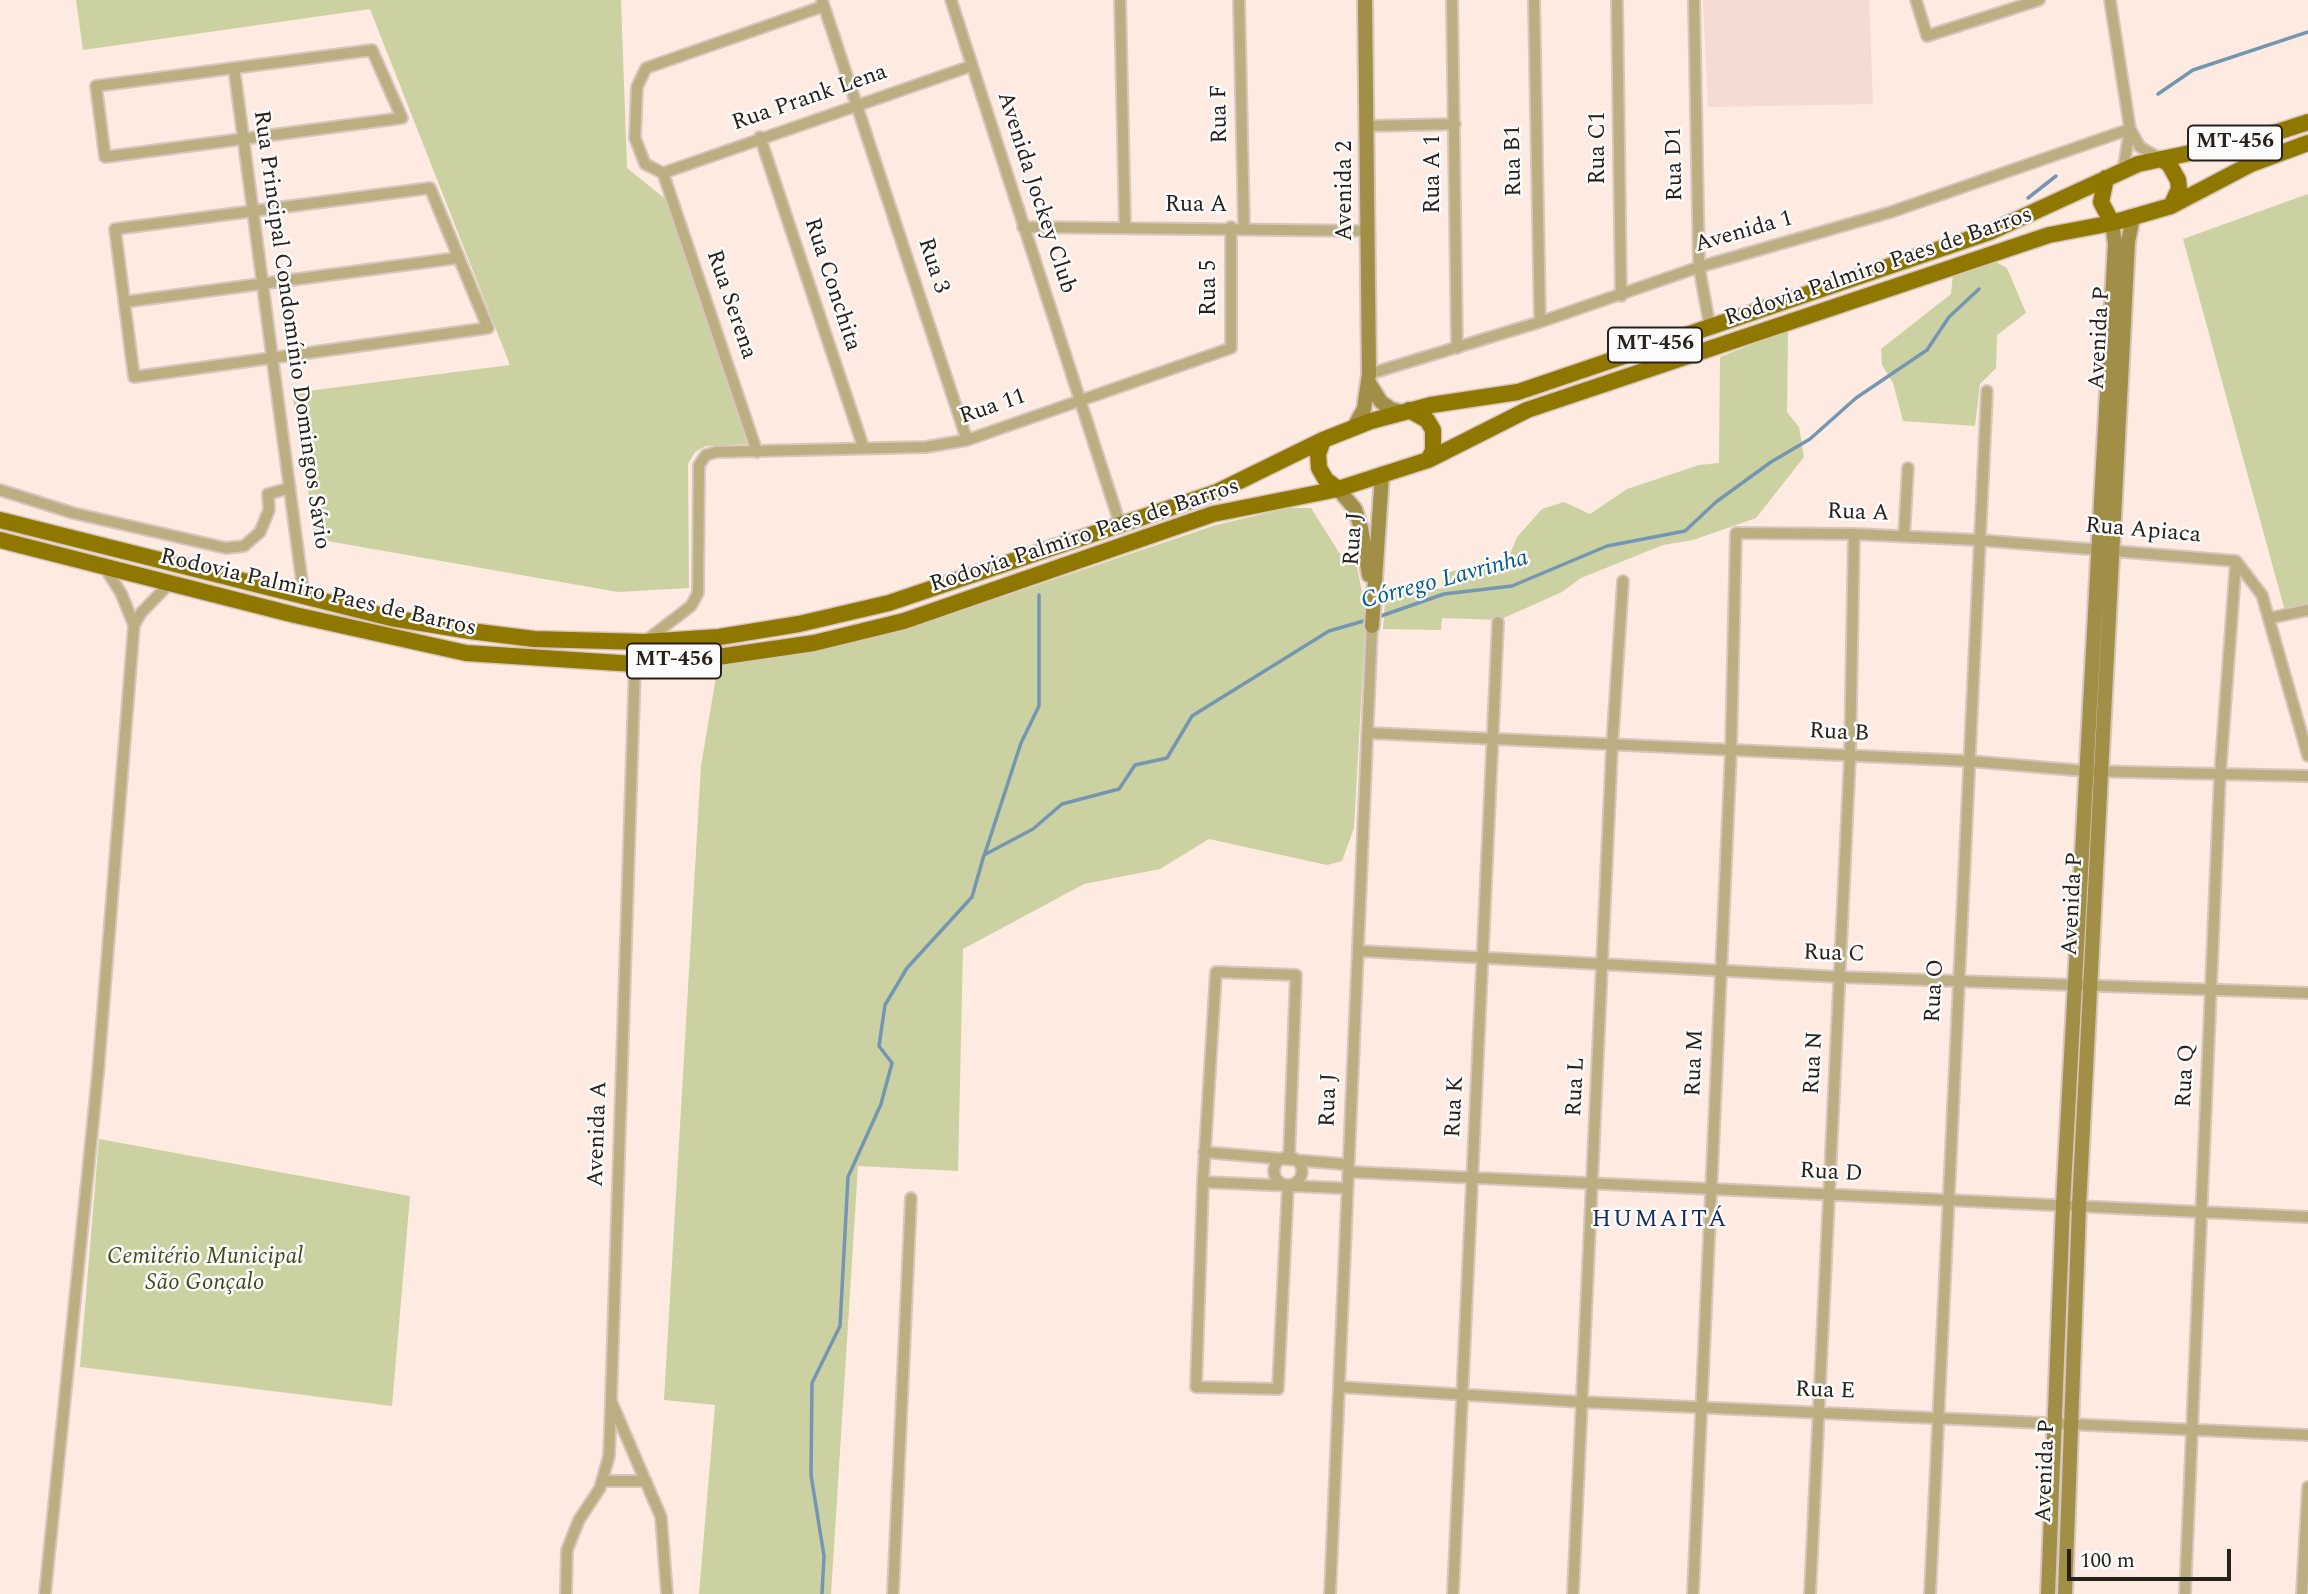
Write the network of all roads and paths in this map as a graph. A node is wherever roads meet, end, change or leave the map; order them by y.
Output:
1 (951, 0) edge
2 (1120, 0) edge
3 (1239, 0) edge
4 (1365, 0) edge
5 (1452, 0) edge
6 (1534, 0) edge
7 (1618, 0) edge
8 (1694, 0) edge
9 (1916, 0) edge
10 (2039, 0) edge
11 (2110, 0) edge
12 (823, 3) edge
13 (971, 66) junction
14 (234, 68) junction
15 (858, 104) junction
16 (2308, 122) edge
17 (1455, 124) junction
18 (1368, 126) junction
19 (2130, 129) junction
20 (760, 137) junction
21 (243, 139) junction
22 (2308, 143) edge
23 (2161, 159) junction
24 (2123, 171) junction
25 (663, 173) junction
26 (2106, 178) junction
27 (2171, 206) junction
28 (253, 211) junction
29 (2133, 217) junction
30 (2112, 223) junction
31 (1023, 227) junction
32 (1125, 227) junction
33 (1231, 227) junction
34 (1244, 228) junction
35 (1368, 231) junction
36 (457, 258) junction
37 (1699, 267) junction
38 (263, 284) junction
39 (1620, 296) junction
40 (124, 302) junction
41 (1540, 321) junction
42 (1710, 327) junction
43 (1231, 348) joint
44 (1457, 348) junction
45 (273, 358) junction
46 (1369, 378) junction
47 (1987, 391) dead end
48 (1082, 399) junction
49 (1406, 411) junction
50 (1354, 427) junction
51 (967, 440) junction
52 (1323, 440) junction
53 (863, 446) junction
54 (757, 452) junction
55 (1428, 460) junction
56 (1908, 468) dead end
57 (1382, 474) junction
58 (290, 488) junction
59 (1338, 489) junction
60 (0, 490) edge
61 (0, 520) edge
62 (1120, 524) junction
63 (1736, 533) joint
64 (1854, 534) junction
65 (1904, 536) junction
66 (0, 540) edge
67 (1978, 540) junction
68 (2097, 549) junction
69 (2114, 550) junction
70 (2236, 561) junction
71 (105, 568) junction
72 (1623, 581) dead end
73 (170, 583) junction
74 (304, 597) junction
75 (1373, 608) junction
76 (2308, 611) edge
77 (2270, 618) junction
78 (1498, 622) dead end
79 (134, 625) junction
80 (1372, 626) joint
81 (644, 642) junction
82 (635, 664) junction
83 (1368, 733) junction
84 (1493, 741) junction
85 (1612, 747) junction
86 (1731, 750) junction
87 (1850, 756) junction
88 (2308, 756) edge
89 (1969, 761) junction
90 (2085, 771) junction
91 (2102, 771) junction
92 (2220, 775) junction
93 (2308, 776) edge
94 (1360, 951) junction
95 (1483, 959) junction
96 (1603, 966) junction
97 (1720, 971) junction
98 (1840, 977) junction
99 (1958, 980) junction
100 (2075, 986) junction
101 (2093, 986) junction
102 (2213, 992) junction
103 (2308, 993) edge
104 (1204, 1152) junction
105 (1289, 1157) junction
106 (1341, 1164) dead end
107 (1351, 1172) junction
108 (1474, 1177) junction
109 (1203, 1182) junction
110 (1593, 1183) junction
111 (1288, 1185) junction
112 (1340, 1188) dead end
113 (1712, 1189) junction
114 (1830, 1194) junction
115 (911, 1198) dead end
116 (1948, 1201) junction
117 (2063, 1205) junction
118 (2079, 1206) junction
119 (2202, 1212) junction
120 (2308, 1217) edge
121 (1340, 1387) junction
122 (1464, 1394) junction
123 (611, 1401) junction
124 (1582, 1402) junction
125 (1702, 1407) junction
126 (1819, 1413) junction
127 (1939, 1417) junction
128 (2053, 1424) junction
129 (2071, 1425) junction
130 (2192, 1430) junction
131 (2308, 1435) edge
132 (602, 1480) junction
133 (646, 1481) junction
134 (2308, 1487) edge
135 (46, 1594) edge
136 (566, 1594) edge
137 (667, 1594) edge
138 (893, 1594) edge
139 (1330, 1594) edge
140 (1453, 1594) edge
141 (1573, 1594) edge
142 (1693, 1594) edge
143 (1810, 1594) edge
144 (1930, 1594) edge
145 (2048, 1594) edge
146 (2064, 1594) edge
147 (2185, 1594) edge
148 (2302, 1594) edge

1 - 13 street, Avenida Jockey Club
2 - 32 street
3 - 34 street, Rua F
4 - 18 street, Avenida 2
5 - 17 street, Rua A 1
6 - 41 street, Rua B1
7 - 39 street, Rua C1
8 - 37 street, Rua D1
9 - 10 street
11 - 19 street
12 - 15 street, Rua 3
12 - 25 street
13 - 15 street, Rua Prank Lena
13 - 31 street, Avenida Jockey Club
14 - 21 street, Rua Principal Condomínio Domingos Sávio
14 - 21 street
14 - 21 street
15 - 20 street, Rua Prank Lena
15 - 51 street, Rua 3
16 - 23 main road, Rodovia Palmiro Paes de Barros / MT-456
17 - 18 street
17 - 44 street, Rua A 1
18 - 35 street, Avenida 2
19 - 23 street
19 - 24 street
19 - 37 street, Avenida 1
20 - 25 street, Rua Prank Lena
20 - 53 street, Rua Conchita
21 - 28 street, Rua Principal Condomínio Domingos Sávio
22 - 27 main road, Rodovia Palmiro Paes de Barros / MT-456
23 - 24 main road, Rodovia Palmiro Paes de Barros / MT-456
23 - 27 main road
24 - 26 main road, Rodovia Palmiro Paes de Barros / MT-456
25 - 54 street, Rua Serena
26 - 30 main road
26 - 42 main road, Rodovia Palmiro Paes de Barros / MT-456
27 - 29 main road, Rodovia Palmiro Paes de Barros / MT-456
28 - 36 street
28 - 38 street, Rua Principal Condomínio Domingos Sávio
28 - 40 street
29 - 30 main road, Rodovia Palmiro Paes de Barros / MT-456
29 - 69 street, Avenida P
30 - 55 main road, Rodovia Palmiro Paes de Barros / MT-456
30 - 68 street, Avenida P
31 - 32 street, Rua A
31 - 48 street, Avenida Jockey Club
32 - 33 street, Rua A
33 - 34 street, Rua A
33 - 43 street, Rua 5
34 - 35 street, Rua A
35 - 46 street, Avenida 2
36 - 38 street
36 - 45 street
37 - 39 street, Avenida 1
37 - 42 street, Rua D1
38 - 40 street
38 - 45 street, Rua Principal Condomínio Domingos Sávio
39 - 41 street, Avenida 1
40 - 45 street
41 - 44 street, Avenida 1
42 - 49 main road, Rodovia Palmiro Paes de Barros / MT-456
43 - 48 street, Rua 11
44 - 46 street, Avenida 1
45 - 58 street, Rua Principal Condomínio Domingos Sávio
46 - 49 street
46 - 50 street, Avenida 2
47 - 67 street, Rua O
48 - 51 street, Rua 11
48 - 62 street
49 - 50 main road, Rodovia Palmiro Paes de Barros / MT-456
49 - 55 main road
50 - 52 main road, Rodovia Palmiro Paes de Barros / MT-456
51 - 53 street, Rua 11
52 - 59 main road
52 - 62 main road, Rodovia Palmiro Paes de Barros / MT-456
53 - 54 street, Rua 11
54 - 81 street, Rua 11
55 - 57 main road, Rodovia Palmiro Paes de Barros / MT-456
56 - 65 street
57 - 59 main road, Rodovia Palmiro Paes de Barros / MT-456
57 - 75 street, Rua J
58 - 60 street, Rodovia Palmiro Paes de Barros
58 - 74 street, Rua Principal Condomínio Domingos Sávio
59 - 75 street, Rua J
59 - 82 main road, Rodovia Palmiro Paes de Barros / MT-456
61 - 74 main road, Rodovia Palmiro Paes de Barros / MT-456
62 - 81 main road, Rodovia Palmiro Paes de Barros / MT-456
63 - 64 street, Rua A
63 - 86 street, Rua M
64 - 65 street, Rua A
64 - 87 street, Rua N
65 - 67 street, Rua A
66 - 71 main road, Rodovia Palmiro Paes de Barros / MT-456
67 - 68 street, Rua Apiaca
67 - 89 street, Rua O
68 - 69 street, Rua Apiaca
68 - 90 street, Avenida P
69 - 70 street, Rua Apiaca
69 - 91 street, Avenida P
70 - 77 street
70 - 92 street, Rua Q
71 - 73 main road, Rodovia Palmiro Paes de Barros / MT-456
71 - 79 street
72 - 85 street, Rua L
73 - 79 street
73 - 82 main road, Rodovia Palmiro Paes de Barros / MT-456
74 - 81 main road, Rodovia Palmiro Paes de Barros / MT-456
75 - 80 street, Rua J
76 - 77 street
77 - 88 street
78 - 84 street, Rua K
79 - 135 street
80 - 83 street, Rua J
82 - 123 street, Avenida A
83 - 84 street, Rua B
83 - 94 street, Rua J
84 - 85 street, Rua B
84 - 95 street, Rua K
85 - 86 street, Rua B
85 - 96 street, Rua L
86 - 87 street, Rua B
86 - 97 street, Rua M
87 - 89 street, Rua B
87 - 98 street, Rua N
89 - 90 street, Rua B
89 - 99 street, Rua O
90 - 91 street, Rua B
90 - 100 street, Avenida P
91 - 92 street, Rua B
91 - 101 street, Avenida P
92 - 93 street, Rua B
92 - 102 street, Rua Q
94 - 95 street, Rua C
94 - 107 street, Rua J
95 - 96 street, Rua C
95 - 108 street, Rua K
96 - 97 street, Rua C
96 - 110 street, Rua L
97 - 98 street, Rua C
97 - 113 street, Rua M
98 - 99 street, Rua C
98 - 114 street, Rua N
99 - 100 street, Rua C
99 - 116 street, Rua O
100 - 101 street, Rua C
100 - 117 street, Avenida P
101 - 102 street, Rua C
101 - 118 street, Avenida P
102 - 103 street, Rua C
102 - 119 street, Rua Q
104 - 105 street
104 - 105 street
104 - 109 street
105 - 106 street
105 - 111 street
105 - 111 street
107 - 108 street, Rua D
107 - 121 street, Rua J
108 - 110 street, Rua D
108 - 122 street, Rua K
109 - 111 street
109 - 111 street
110 - 113 street, Rua D
110 - 124 street, Rua L
111 - 112 street
113 - 114 street, Rua D
113 - 125 street, Rua M
114 - 116 street, Rua D
114 - 126 street, Rua N
115 - 138 street
116 - 117 street, Rua D
116 - 127 street, Rua O
117 - 118 street, Rua D
117 - 128 street, Avenida P
118 - 119 street, Rua D
118 - 129 street, Avenida P
119 - 120 street, Rua D
119 - 130 street, Rua Q
121 - 122 street, Rua E
121 - 139 street, Rua J
122 - 124 street, Rua E
122 - 140 street, Rua K
123 - 132 street
123 - 133 street, Avenida A
124 - 125 street, Rua E
124 - 141 street, Rua L
125 - 126 street, Rua E
125 - 142 street, Rua M
126 - 127 street, Rua E
126 - 143 street, Rua N
127 - 128 street, Rua E
127 - 144 street, Rua O
128 - 129 street, Rua E
128 - 145 street, Avenida P
129 - 130 street, Rua E
129 - 146 street, Avenida P
130 - 131 street, Rua E
130 - 147 street, Rua Q
132 - 133 street
132 - 136 street
133 - 137 street, Avenida A
134 - 148 street

